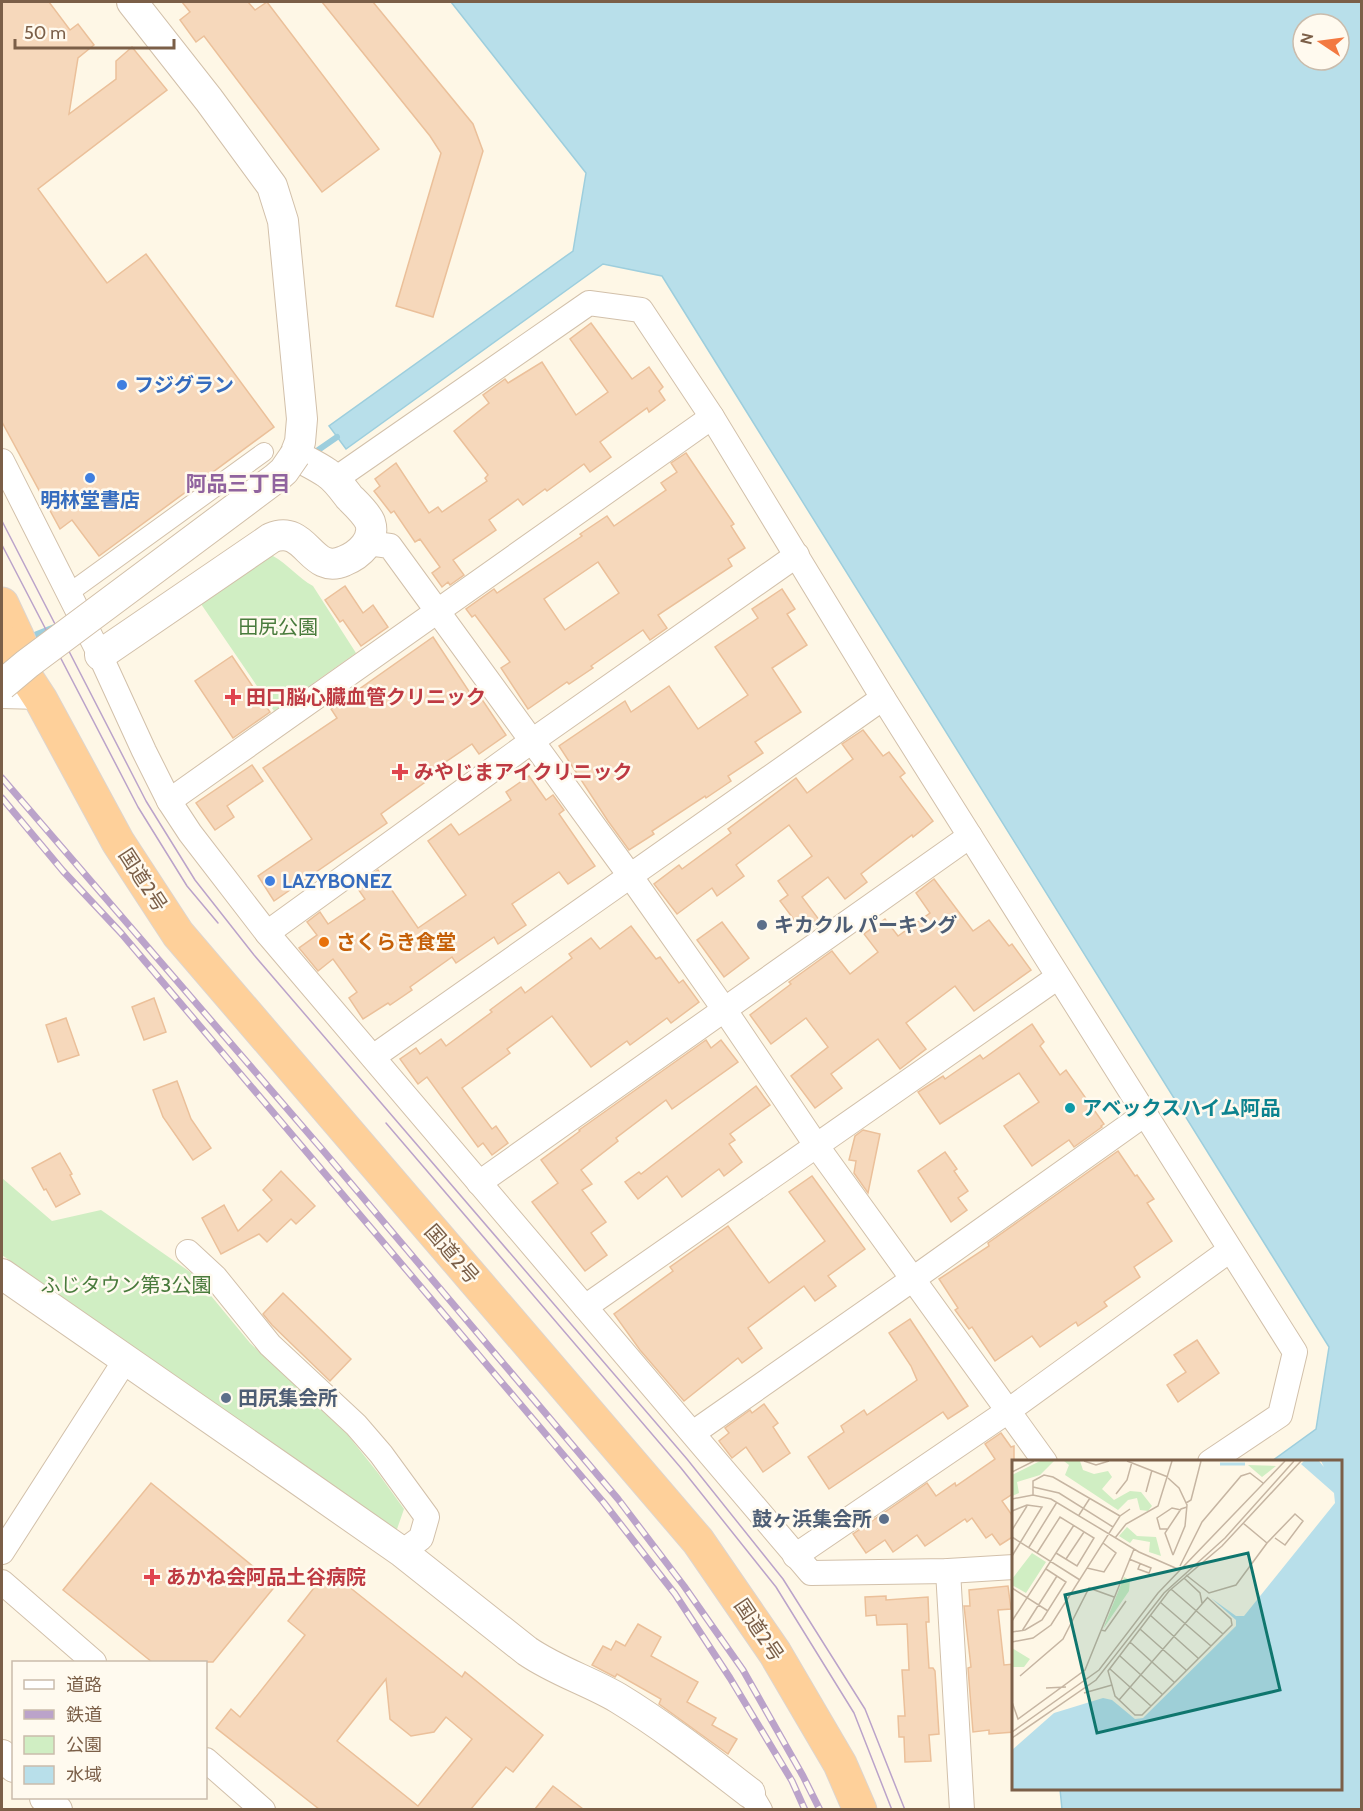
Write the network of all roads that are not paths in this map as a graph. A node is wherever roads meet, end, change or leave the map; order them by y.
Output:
1 (132, 2) edge
2 (712, 417) junction
3 (264, 452) dead end
4 (313, 458) junction
5 (2, 461) edge
6 (368, 543) junction
7 (797, 555) junction
8 (69, 593) junction
9 (2, 604) edge
10 (438, 611) junction
11 (2, 640) edge
12 (100, 655) junction
13 (2, 685) edge
14 (883, 698) junction
15 (2, 699) edge
16 (41, 700) junction
17 (532, 741) junction
18 (169, 801) junction
19 (970, 836) junction
20 (631, 877) junction
21 (267, 933) junction
22 (1058, 977) junction
23 (724, 1009) junction
24 (373, 1057) junction
25 (1144, 1114) junction
26 (816, 1145) junction
27 (479, 1182) junction
28 (1230, 1250) junction
29 (188, 1252) dead end
30 (2, 1274) edge
31 (913, 1279) junction
32 (585, 1307) junction
33 (126, 1359) junction
34 (1008, 1411) junction
35 (693, 1433) junction
36 (1044, 1460) edge
37 (1212, 1460) edge
38 (2, 1552) edge
39 (402, 1552) junction
40 (795, 1556) junction
41 (1012, 1568) edge
42 (948, 1571) junction
43 (2, 1582) edge
44 (93, 1661) edge
45 (207, 1761) edge
46 (755, 1801) edge
47 (263, 1809) edge
48 (860, 1809) edge
49 (962, 1809) edge

1 - 4 street
2 - 4 street
2 - 7 street
2 - 10 street
3 - 8 street
4 - 6 street
4 - 13 street, bridge
5 - 8 street
6 - 10 street
6 - 12 street
7 - 14 street
7 - 17 street
8 - 12 street
9 - 16 highway, 国道2号
10 - 17 street
10 - 18 street
11 - 16 highway, 国道2号
12 - 18 street
14 - 19 street
14 - 20 street
15 - 16 street
16 - 48 highway, 国道2号
17 - 20 street
17 - 21 street
18 - 21 street
19 - 22 street
19 - 23 street
20 - 23 street
20 - 24 street
21 - 24 street
22 - 25 street
22 - 26 street
23 - 26 street
23 - 27 street
24 - 27 street
25 - 28 street
25 - 31 street
26 - 31 street
26 - 32 street
27 - 32 street
28 - 34 street
28 - 37 street
29 - 39 street
30 - 33 street
31 - 34 street
31 - 35 street
32 - 35 street
33 - 38 street
33 - 39 street
34 - 36 street
34 - 40 street
35 - 40 street
39 - 46 street
40 - 42 street
41 - 42 street
42 - 49 street
43 - 44 street
45 - 47 street

